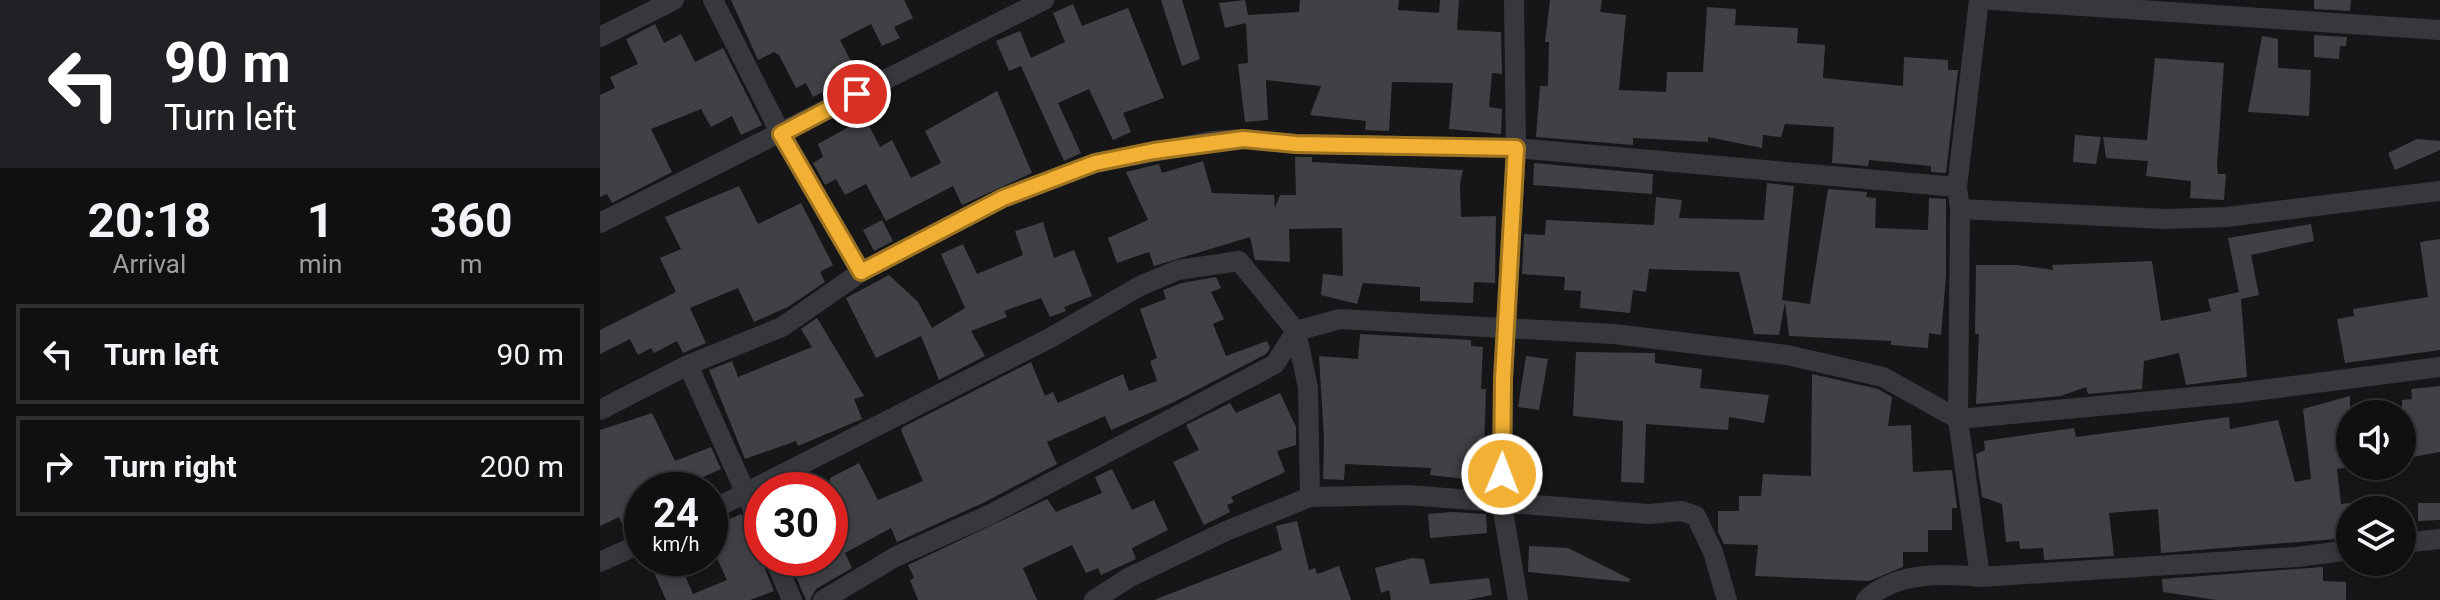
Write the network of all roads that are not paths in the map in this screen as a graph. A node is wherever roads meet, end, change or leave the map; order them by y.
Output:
1 (674, 0) edge
2 (713, 0) edge
3 (1044, 0) edge
4 (1514, 0) edge
5 (1979, 0) edge
6 (1991, 0) edge
7 (2440, 30) edge
8 (600, 37) edge
9 (781, 134) junction
10 (1516, 148) junction
11 (1957, 187) junction
12 (2440, 191) edge
13 (1960, 209) junction
14 (600, 223) edge
15 (861, 272) junction
16 (1506, 330) junction
17 (1296, 331) junction
18 (688, 365) junction
19 (2440, 367) edge
20 (600, 410) edge
21 (1958, 419) junction
22 (790, 472) edge
23 (744, 487) edge
24 (1310, 497) junction
25 (1502, 505) junction
26 (2440, 539) edge
27 (2416, 542) edge
28 (624, 551) edge
29 (2336, 552) edge
30 (600, 562) edge
31 (782, 576) edge
32 (1980, 577) junction
33 (792, 600) edge
34 (823, 600) edge
35 (1094, 600) edge
36 (1518, 600) edge
37 (1727, 600) edge
38 (1866, 600) edge

1 - 8 street
2 - 9 street
3 - 9 street
4 - 10 street
5 - 11 street
6 - 7 street
9 - 14 street
9 - 15 street
10 - 11 street
10 - 15 street
10 - 16 street
11 - 13 street
12 - 13 street
13 - 21 street
15 - 18 street
16 - 17 street
16 - 21 street
16 - 25 street
17 - 22 street
17 - 24 street
17 - 34 street
18 - 20 street
18 - 23 street
19 - 21 street
21 - 32 street
24 - 25 street
24 - 35 street
25 - 36 street
25 - 37 street
26 - 27 street
28 - 30 street
29 - 32 street
31 - 33 street
32 - 38 street

